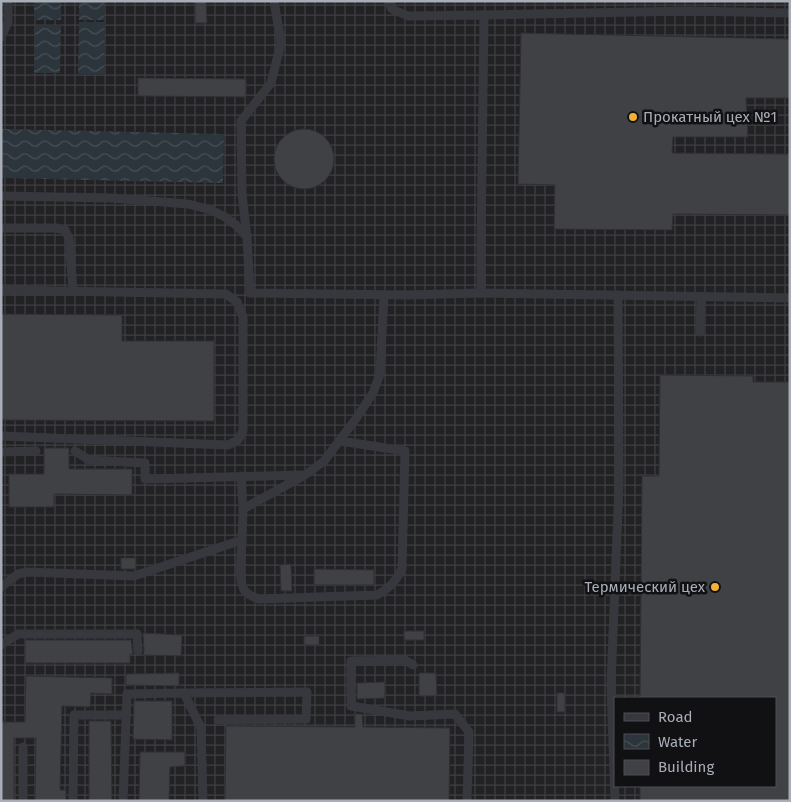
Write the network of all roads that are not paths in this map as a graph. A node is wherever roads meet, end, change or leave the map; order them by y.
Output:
1 (8, 1) edge
2 (274, 1) edge
3 (388, 1) edge
4 (704, 6) edge
5 (790, 12) edge
6 (484, 15) junction
7 (1, 36) edge
8 (1, 196) edge
9 (1, 228) edge
10 (247, 237) junction
11 (1, 290) edge
12 (73, 290) junction
13 (481, 293) junction
14 (384, 295) junction
15 (618, 295) junction
16 (701, 296) junction
17 (790, 298) edge
18 (700, 332) dead end
19 (1, 436) edge
20 (340, 441) junction
21 (36, 451) dead end
22 (75, 451) dead end
23 (1, 452) edge
24 (306, 475) junction
25 (241, 476) junction
26 (243, 509) junction
27 (242, 540) junction
28 (1, 587) edge
29 (1, 645) edge
30 (138, 652) dead end
31 (413, 665) dead end
32 (184, 692) junction
33 (126, 715) junction
34 (218, 720) dead end
35 (23, 747) dead end
36 (614, 772) edge
37 (615, 787) edge
38 (23, 801) edge
39 (73, 801) edge
40 (123, 801) edge
41 (203, 801) edge
42 (467, 801) edge
43 (615, 801) edge

1 - 7 street
2 - 10 street
3 - 6 street
4 - 5 street
4 - 6 street
6 - 13 street
8 - 10 street
9 - 12 street
10 - 14 street
11 - 12 street
12 - 19 street
13 - 14 street
13 - 15 street
14 - 20 street
15 - 16 street
15 - 36 street
16 - 17 street
16 - 18 street
20 - 24 street
20 - 27 street
21 - 23 street
22 - 25 street
24 - 25 street
24 - 26 street
25 - 26 street
26 - 27 street
27 - 28 street
29 - 30 street
31 - 42 street
32 - 33 street
32 - 34 street
32 - 41 street
33 - 39 street
33 - 40 street
35 - 38 street
37 - 43 street

